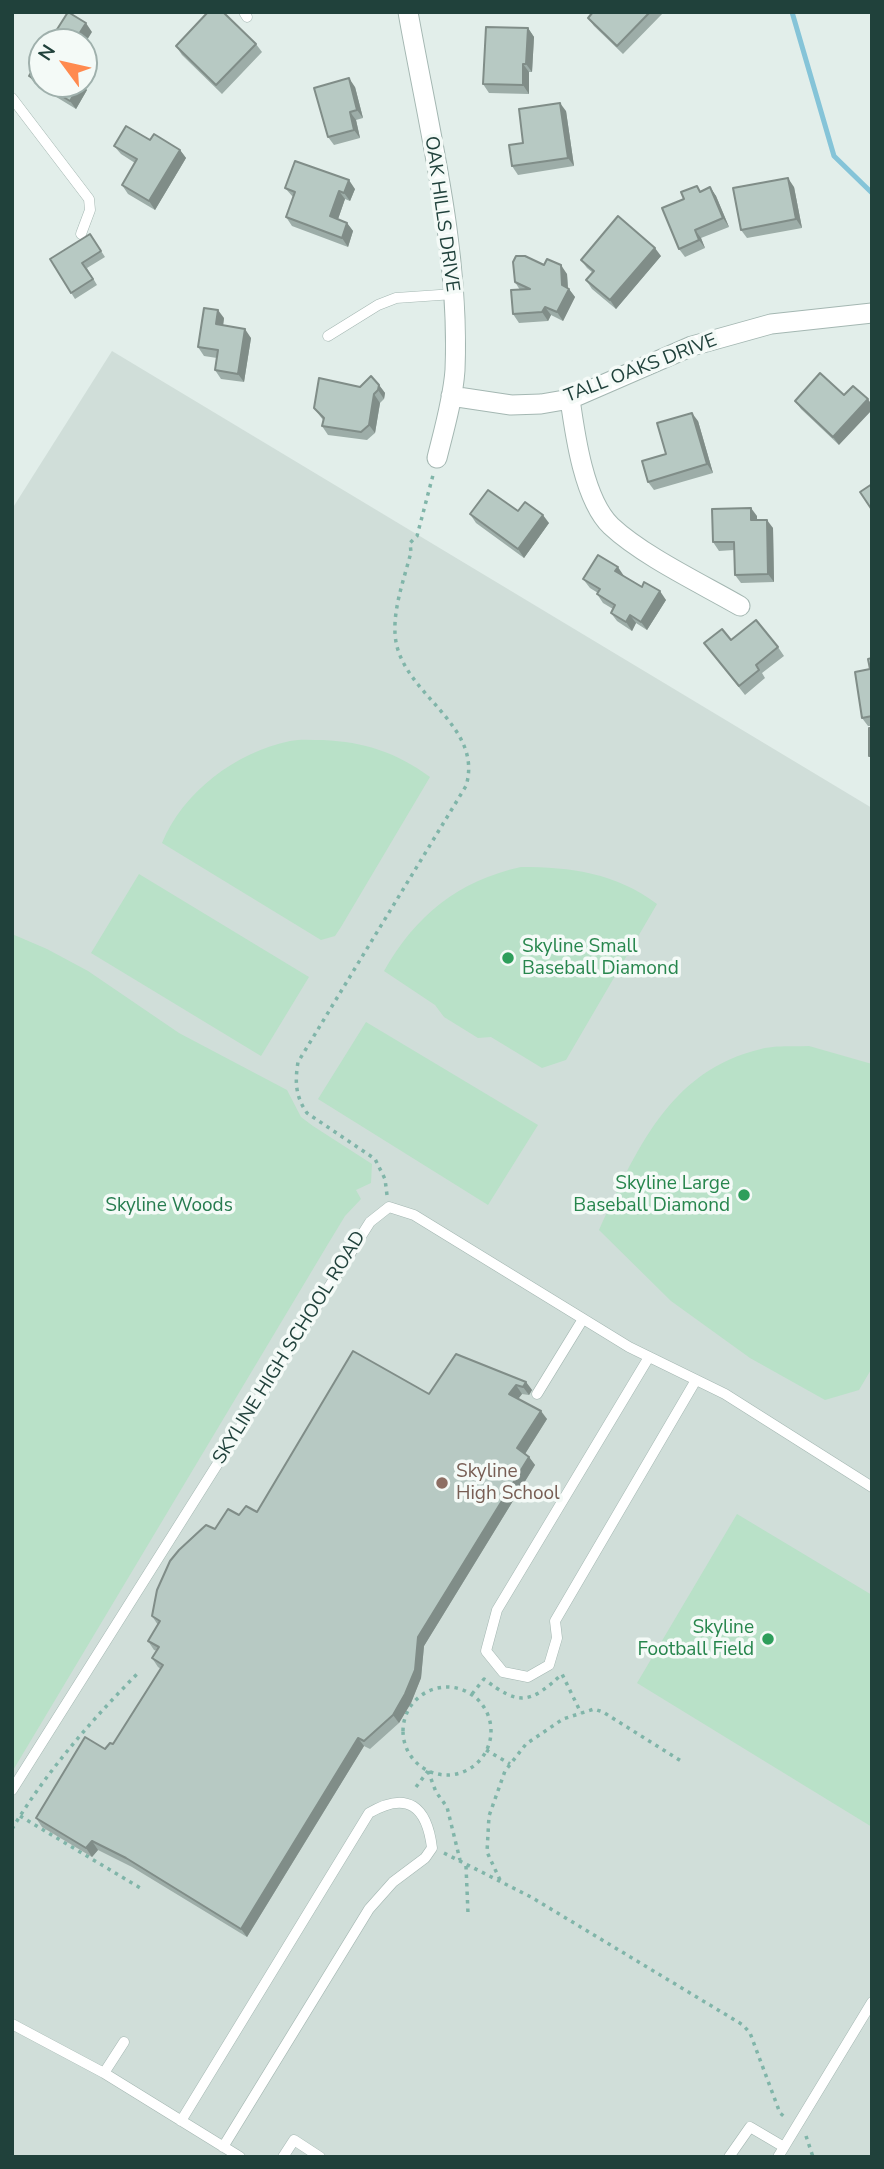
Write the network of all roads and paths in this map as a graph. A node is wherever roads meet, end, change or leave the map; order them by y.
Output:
1 (408, 12) edge
2 (12, 98) edge
3 (80, 234) dead end
4 (454, 294) junction
5 (872, 313) edge
6 (328, 336) dead end
7 (450, 396) junction
8 (570, 399) junction
9 (437, 458) dead end
10 (430, 489) dead end
11 (740, 606) dead end
12 (389, 1208) junction
13 (583, 1318) junction
14 (649, 1357) junction
15 (696, 1380) junction
16 (537, 1394) dead end
17 (872, 1487) edge
18 (137, 1674) dead end
19 (472, 1694) junction
20 (581, 1713) junction
21 (486, 1750) junction
22 (681, 1761) dead end
23 (510, 1764) junction
24 (428, 1771) junction
25 (416, 1787) dead end
26 (12, 1790) edge
27 (20, 1816) junction
28 (12, 1829) edge
29 (432, 1848) junction
30 (460, 1862) junction
31 (466, 1864) junction
32 (501, 1882) junction
33 (142, 1889) dead end
34 (468, 1913) dead end
35 (872, 2002) edge
36 (12, 2024) edge
37 (124, 2042) dead end
38 (104, 2073) junction
39 (181, 2121) junction
40 (797, 2126) junction
41 (223, 2147) junction
42 (781, 2152) edge
43 (240, 2157) edge
44 (284, 2157) edge
45 (320, 2157) edge
46 (729, 2157) edge
47 (813, 2157) edge

1 - 4 street, OAK HILLS DRIVE
2 - 3 lane
4 - 6 lane
4 - 7 street, OAK HILLS DRIVE
5 - 8 street, TALL OAKS DRIVE
7 - 8 street, TALL OAKS DRIVE
7 - 9 street, OAK HILLS DRIVE
8 - 11 street
10 - 12 path
12 - 13 lane
12 - 26 lane, SKYLINE HIGH SCHOOL ROAD
13 - 14 lane
13 - 16 lane
14 - 15 lane
14 - 15 lane
15 - 17 lane
18 - 27 path
19 - 20 path
19 - 21 path
19 - 24 path
20 - 22 path
20 - 23 path
21 - 23 path
21 - 24 path
23 - 32 path
24 - 25 path
24 - 30 path
27 - 28 path
27 - 33 path
29 - 30 path
29 - 39 lane
29 - 41 lane
30 - 31 path
31 - 32 path
31 - 34 path
32 - 40 path
35 - 40 lane
36 - 38 lane
37 - 38 lane
38 - 39 lane
39 - 41 lane
40 - 42 lane
40 - 47 path
41 - 43 lane
42 - 46 lane
44 - 45 lane

